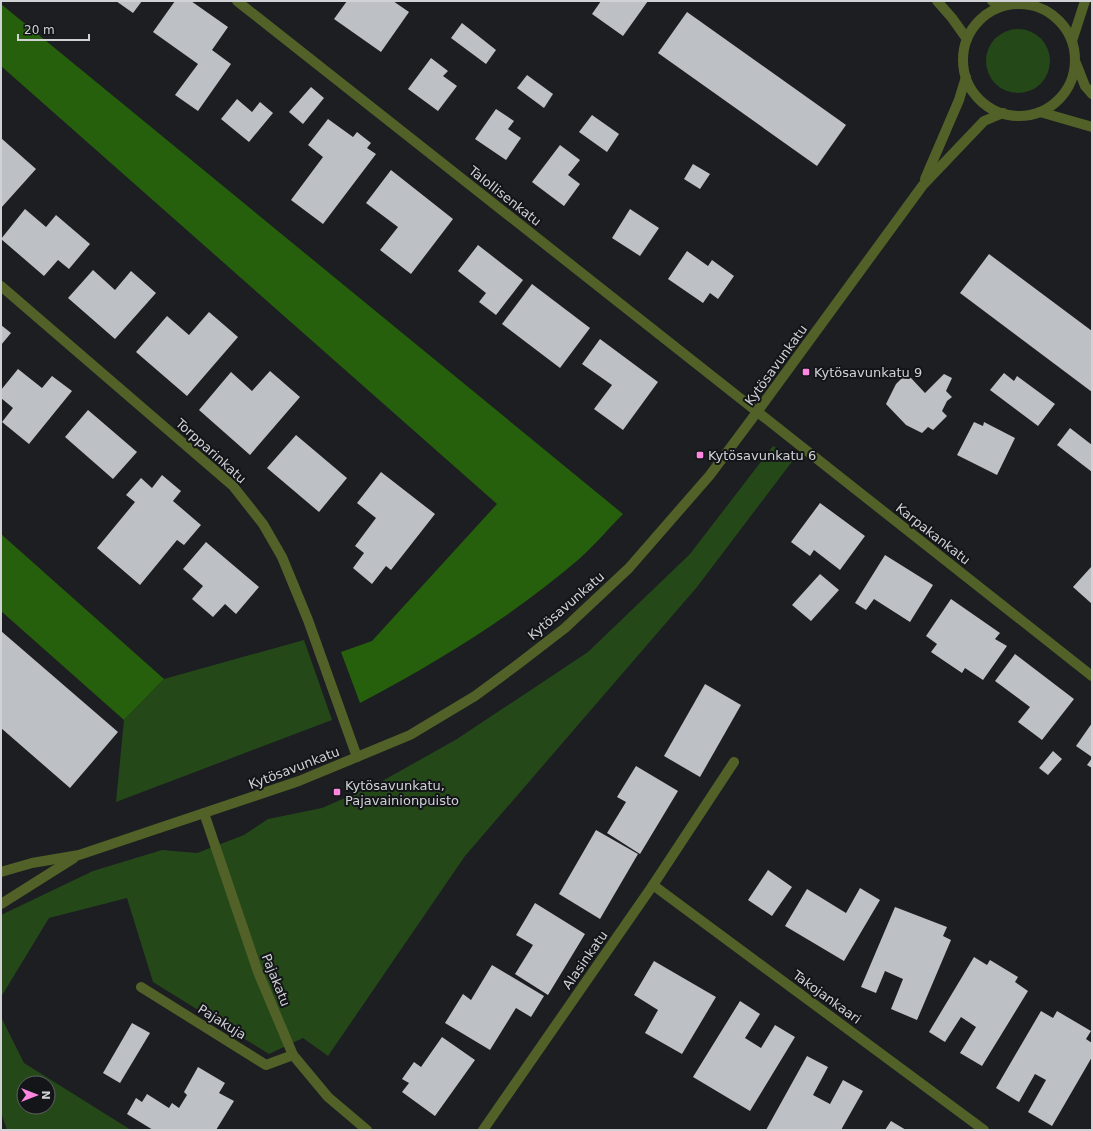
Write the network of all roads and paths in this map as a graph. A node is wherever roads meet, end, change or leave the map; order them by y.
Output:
1 (237, 1) edge
2 (937, 1) edge
3 (992, 1) edge
4 (1085, 1) edge
5 (1036, 3) edge
6 (1016, 4) junction
7 (967, 40) junction
8 (1072, 41) junction
9 (1076, 62) junction
10 (966, 77) junction
11 (1092, 94) edge
12 (1040, 112) junction
13 (1003, 114) junction
14 (1092, 127) edge
15 (923, 185) junction
16 (1, 286) edge
17 (758, 412) junction
18 (1092, 676) edge
19 (356, 757) junction
20 (734, 762) dead end
21 (204, 813) junction
22 (79, 855) junction
23 (1, 872) edge
24 (653, 885) junction
25 (1, 904) edge
26 (141, 987) dead end
27 (293, 1055) junction
28 (367, 1130) edge
29 (483, 1130) edge
30 (984, 1130) edge

1 - 17 street, Talollisenkatu
2 - 7 street
3 - 6 street
4 - 8 street
5 - 6 street
5 - 8 street
6 - 7 street
7 - 10 street
8 - 9 street
9 - 11 street
9 - 12 street
10 - 13 street
10 - 15 street, Kytösavunkatu
12 - 13 street
12 - 14 street
13 - 15 street, Kytösavunkatu
15 - 17 street, Kytösavunkatu
16 - 19 street, Torpparinkatu
17 - 18 street, Karpakankatu
17 - 19 street, Kytösavunkatu
19 - 21 street, Kytösavunkatu
20 - 24 street, Alasinkatu
21 - 22 street, Kytösavunkatu
21 - 27 street, Pajakatu
22 - 23 street, Kytösavunkatu
22 - 25 street, Kytösavunkatu
24 - 29 street, Alasinkatu
24 - 30 street, Takojankaari
26 - 27 street, Pajakuja
27 - 28 street, Pajakatu

